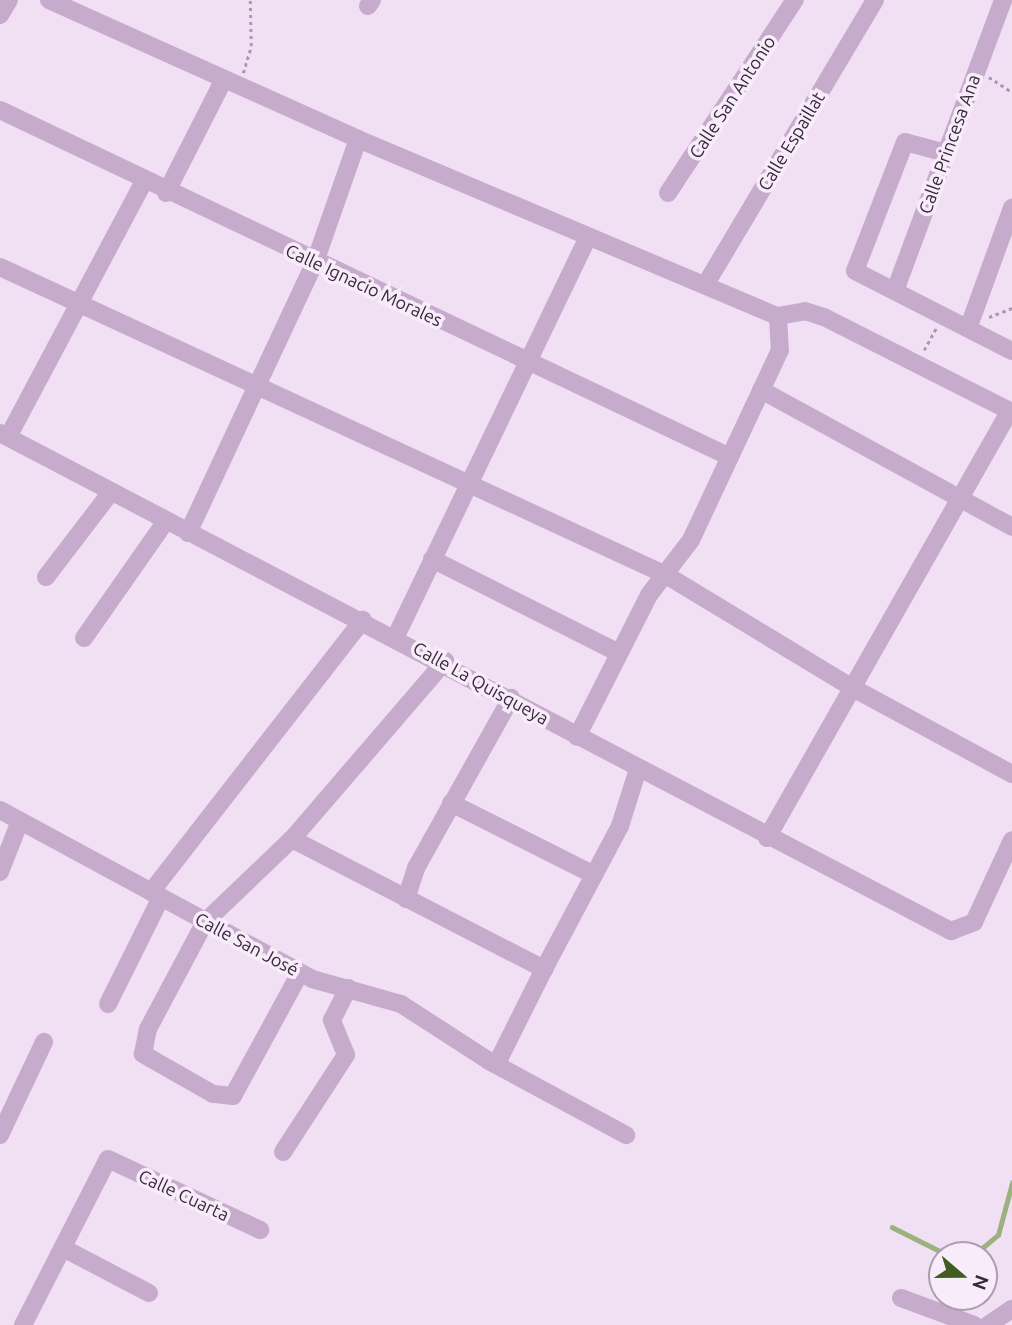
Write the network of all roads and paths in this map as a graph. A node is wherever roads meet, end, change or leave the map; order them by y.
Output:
1 (9, 0) edge
2 (49, 0) edge
3 (250, 0) edge
4 (795, 0) edge
5 (876, 0) edge
6 (1003, 0) edge
7 (0, 15) edge
8 (976, 72) junction
9 (231, 82) junction
10 (1012, 92) edge
11 (0, 110) edge
12 (358, 139) junction
13 (946, 153) junction
14 (144, 181) junction
15 (166, 193) junction
16 (668, 194) dead end
17 (1012, 208) edge
18 (588, 237) junction
19 (315, 262) junction
20 (0, 267) edge
21 (707, 282) junction
22 (896, 288) junction
23 (82, 304) junction
24 (1012, 308) edge
25 (945, 314) junction
26 (778, 316) junction
27 (969, 326) junction
28 (1012, 351) edge
29 (917, 361) junction
30 (530, 363) junction
31 (260, 383) junction
32 (761, 390) junction
33 (1011, 411) edge
34 (4, 435) edge
35 (730, 457) junction
36 (469, 480) junction
37 (111, 492) junction
38 (963, 500) junction
39 (166, 521) junction
40 (1012, 527) edge
41 (188, 533) junction
42 (432, 559) junction
43 (666, 575) junction
44 (46, 577) dead end
45 (363, 620) junction
46 (396, 636) junction
47 (84, 638) dead end
48 (619, 653) junction
49 (445, 661) junction
50 (851, 687) junction
51 (511, 698) junction
52 (577, 737) junction
53 (637, 772) junction
54 (1012, 774) edge
55 (451, 803) junction
56 (0, 810) edge
57 (20, 821) junction
58 (767, 838) junction
59 (292, 839) junction
60 (1012, 840) edge
61 (0, 872) edge
62 (594, 875) junction
63 (156, 895) junction
64 (406, 899) junction
65 (205, 922) junction
66 (544, 970) junction
67 (300, 973) junction
68 (348, 988) junction
69 (108, 1004) dead end
70 (44, 1042) dead end
71 (498, 1061) junction
72 (0, 1135) edge
73 (626, 1135) dead end
74 (283, 1152) dead end
75 (260, 1230) dead end
76 (63, 1248) junction
77 (149, 1293) dead end
78 (901, 1298) dead end
79 (1012, 1309) edge
80 (945, 1321) edge
81 (23, 1325) edge
82 (974, 1325) edge
83 (988, 1325) edge

1 - 7 street
2 - 9 street
3 - 9 path
4 - 16 street, Calle San Antonio
5 - 21 street, Calle Espaillat
6 - 8 street, Calle Princesa Ana
8 - 10 path
8 - 13 street, Calle Princesa Ana
9 - 12 street
9 - 15 street
11 - 14 street, Calle Ignacio Morales
12 - 18 street
12 - 19 street
13 - 22 street, Calle Princesa Ana
13 - 22 street
14 - 15 street, Calle Ignacio Morales
14 - 23 street
15 - 19 street, Calle Ignacio Morales
17 - 27 street
18 - 21 street
18 - 30 street
19 - 30 street, Calle Ignacio Morales
19 - 31 street
20 - 23 street
21 - 26 street
22 - 25 street
23 - 31 street
23 - 34 street
24 - 27 path
25 - 27 street
25 - 29 path
26 - 29 street
26 - 32 street
27 - 28 street
29 - 33 street
30 - 35 street, Calle Ignacio Morales
30 - 36 street
31 - 36 street
31 - 41 street
32 - 35 street
32 - 38 street
33 - 38 street
34 - 37 street, Calle La Quisqueya
35 - 43 street
36 - 42 street
36 - 43 street
37 - 39 street, Calle La Quisqueya
37 - 44 street
38 - 40 street
38 - 50 street
39 - 41 street, Calle La Quisqueya
39 - 47 street
41 - 45 street, Calle La Quisqueya
42 - 46 street
42 - 48 street
43 - 48 street
43 - 50 street
45 - 46 street, Calle La Quisqueya
45 - 63 street
46 - 49 street, Calle La Quisqueya
48 - 52 street
49 - 51 street, Calle La Quisqueya
49 - 59 street
50 - 54 street
50 - 58 street
51 - 52 street, Calle La Quisqueya
51 - 55 street
52 - 53 street, Calle La Quisqueya
53 - 58 street, Calle La Quisqueya
53 - 62 street
55 - 62 street
55 - 64 street
56 - 57 street, Calle San José
57 - 61 street
57 - 63 street, Calle San José
58 - 60 street, Calle La Quisqueya
59 - 64 street
59 - 65 street
62 - 66 street
63 - 65 street, Calle San José
63 - 69 street
64 - 66 street
65 - 67 street, Calle San José
65 - 67 street
66 - 71 street
67 - 68 street, Calle San José
68 - 71 street, Calle San José
68 - 74 street
70 - 72 street
71 - 73 street, Calle San José
75 - 76 street, Calle Cuarta
76 - 77 street
76 - 81 street
78 - 80 street
79 - 83 street
80 - 82 street

